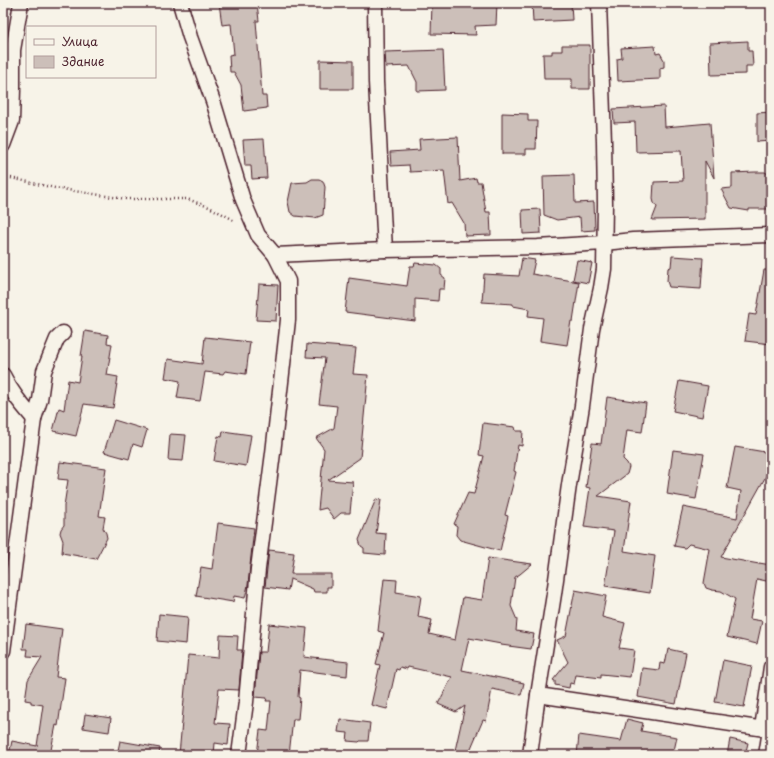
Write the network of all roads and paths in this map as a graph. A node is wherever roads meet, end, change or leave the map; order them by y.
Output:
1 (21, 3) edge
2 (180, 3) edge
3 (375, 3) edge
4 (599, 3) edge
5 (3, 145) edge
6 (3, 177) edge
7 (257, 232) junction
8 (771, 235) edge
9 (604, 243) junction
10 (386, 250) junction
11 (274, 255) junction
12 (63, 333) dead end
13 (3, 375) edge
14 (34, 419) junction
15 (3, 650) edge
16 (771, 667) edge
17 (538, 695) junction
18 (768, 729) edge
19 (239, 755) edge
20 (530, 755) edge
21 (766, 755) edge

1 - 5 street
2 - 7 street
3 - 10 street
4 - 9 street
6 - 7 path
7 - 11 street
8 - 9 street
9 - 10 street
9 - 17 street
10 - 11 street
11 - 19 street
12 - 14 street
13 - 14 street
14 - 15 street
16 - 18 street
17 - 18 street
17 - 20 street
18 - 21 street

